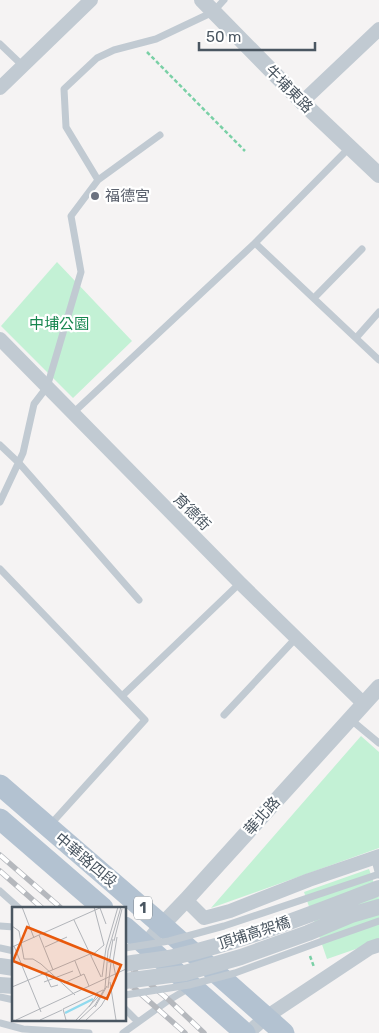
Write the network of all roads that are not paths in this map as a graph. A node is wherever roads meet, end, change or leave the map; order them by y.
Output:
1 (91, 0) edge
2 (213, 4) edge
3 (379, 29) edge
4 (0, 44) edge
5 (23, 66) junction
6 (0, 88) edge
7 (302, 102) junction
8 (160, 135) dead end
9 (350, 147) junction
10 (379, 175) edge
11 (98, 180) junction
12 (255, 243) junction
13 (362, 249) dead end
14 (314, 298) junction
15 (379, 312) edge
16 (356, 338) junction
17 (2, 346) edge
18 (379, 360) edge
19 (48, 387) junction
20 (73, 414) junction
21 (0, 445) edge
22 (19, 463) junction
23 (0, 502) edge
24 (0, 570) edge
25 (240, 583) junction
26 (139, 600) dead end
27 (296, 638) junction
28 (379, 687) edge
29 (122, 696) junction
30 (364, 704) junction
31 (224, 715) dead end
32 (350, 719) junction
33 (379, 743) edge
34 (0, 785) edge
35 (0, 819) edge
36 (48, 828) junction
37 (376, 856) edge
38 (379, 875) edge
39 (379, 888) edge
40 (0, 891) edge
41 (186, 900) junction
42 (18, 907) edge
43 (102, 907) edge
44 (379, 908) edge
45 (379, 921) edge
46 (162, 924) junction
47 (126, 928) edge
48 (146, 945) junction
49 (379, 945) edge
50 (126, 948) edge
51 (126, 964) edge
52 (126, 981) edge
53 (192, 986) junction
54 (126, 995) edge
55 (126, 1010) edge
56 (266, 1017) junction
57 (138, 1022) junction
58 (0, 1023) edge
59 (89, 1033) edge
60 (123, 1033) edge
61 (246, 1033) edge
62 (284, 1033) edge

1 - 5 street
2 - 7 street, 牛埔東路
2 - 11 lane
3 - 7 street
4 - 5 lane
5 - 6 street
7 - 9 street, 牛埔東路
8 - 11 lane
9 - 10 street, 牛埔東路
9 - 12 lane
11 - 19 lane
12 - 14 lane
12 - 20 lane
13 - 14 lane
14 - 16 lane
15 - 16 lane
16 - 18 lane
17 - 19 street, 育德街
19 - 20 street, 育德街
19 - 22 lane
20 - 25 street, 育德街
21 - 22 lane
22 - 23 lane
22 - 26 lane
24 - 29 lane
25 - 27 street, 育德街
25 - 29 lane
27 - 30 street, 育德街
27 - 31 lane
28 - 30 street, 華北路
29 - 36 lane
30 - 32 street, 華北路
32 - 33 lane
32 - 41 street, 華北路
34 - 36 main road, 中華路四段 / 1
35 - 43 main road, 中華路四段
36 - 46 main road, 中華路四段 / 1
37 - 38 lane
37 - 41 street
38 - 50 lane, 頂埔高架橋, bridge
39 - 51 street, 頂埔高架橋, bridge
40 - 42 lane
41 - 46 street, 華北路
44 - 52 street, 頂埔高架橋, bridge
45 - 54 lane, 頂埔高架橋, bridge
46 - 48 street, 華北路
46 - 56 main road, 中華路四段 / 1
47 - 48 main road, 1
48 - 53 main road, 1
49 - 56 street
53 - 57 lane
53 - 61 main road, 1
55 - 57 lane
56 - 61 street
56 - 62 main road, 中華路四段 / 1
57 - 60 lane
58 - 59 lane

